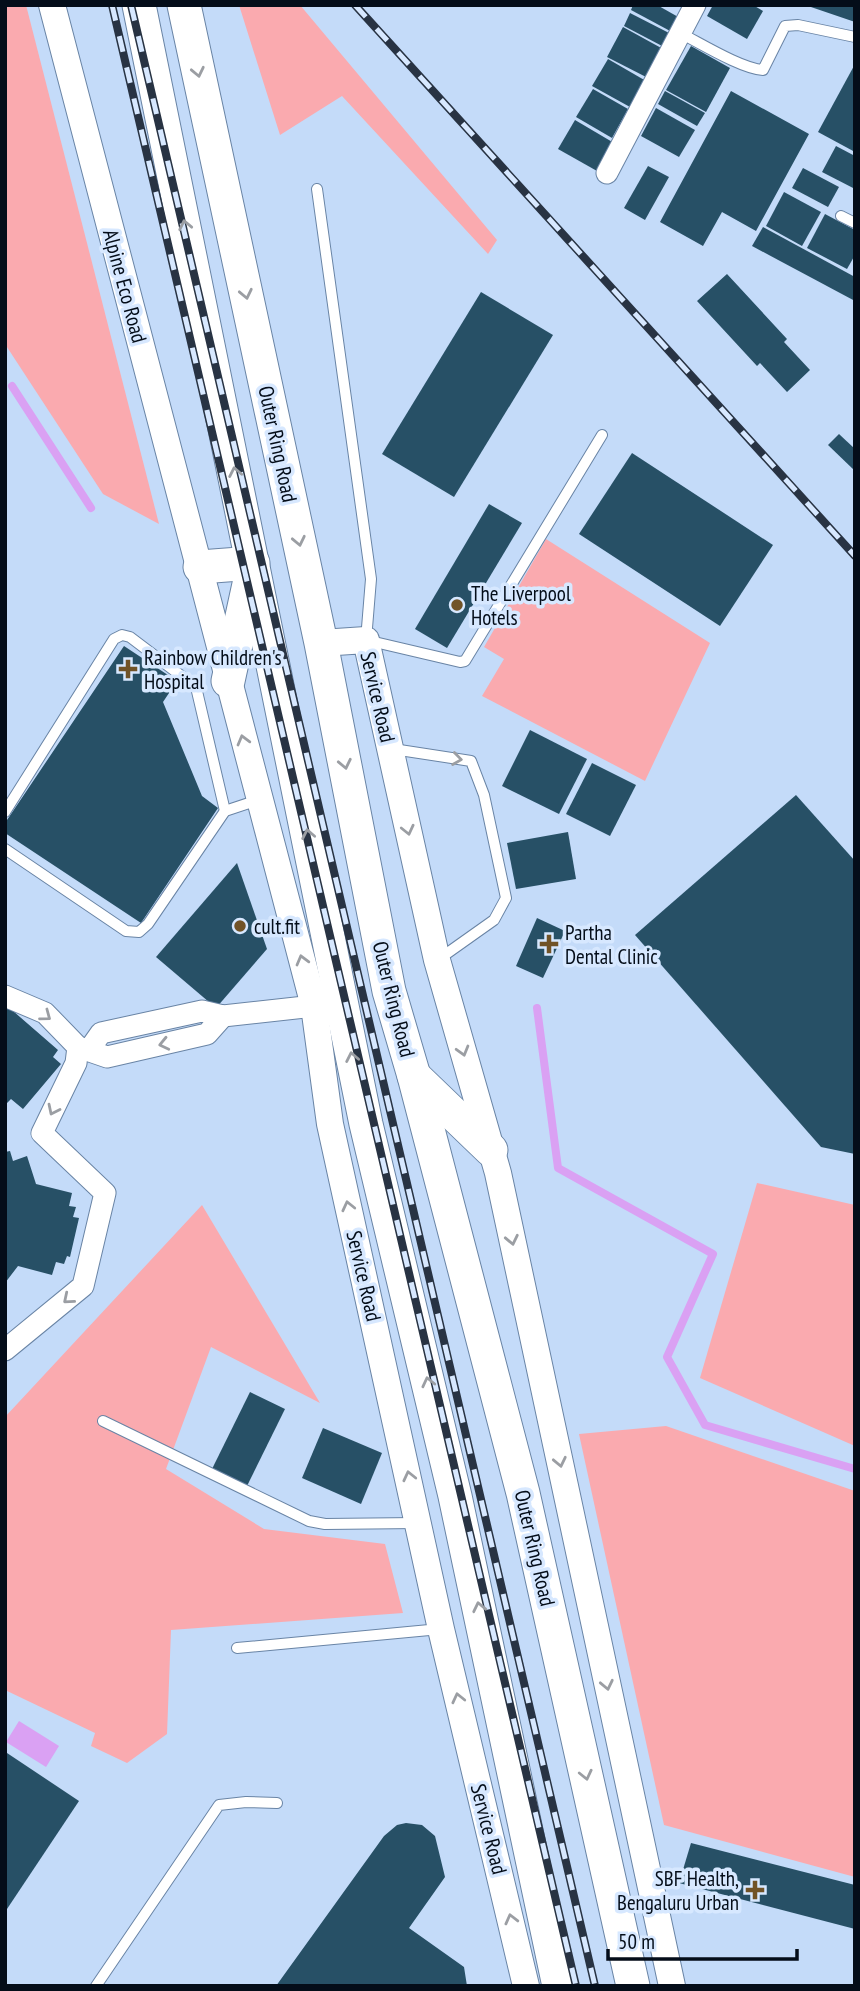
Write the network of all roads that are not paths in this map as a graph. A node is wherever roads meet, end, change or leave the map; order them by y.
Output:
1 (52, 5) edge
2 (139, 5) edge
3 (184, 5) edge
4 (695, 5) edge
5 (680, 33) junction
6 (855, 37) edge
7 (607, 173) dead end
8 (317, 189) dead end
9 (841, 216) dead end
10 (855, 223) edge
11 (602, 435) dead end
12 (253, 563) junction
13 (200, 567) junction
14 (366, 640) junction
15 (321, 643) junction
16 (210, 684) junction
17 (390, 749) junction
18 (258, 800) junction
19 (225, 811) junction
20 (5, 812) edge
21 (5, 849) edge
22 (438, 960) junction
23 (5, 996) edge
24 (314, 1006) junction
25 (83, 1049) junction
26 (414, 1076) junction
27 (491, 1150) junction
28 (5, 1350) edge
29 (103, 1421) dead end
30 (419, 1522) junction
31 (441, 1629) junction
32 (237, 1648) dead end
33 (277, 1803) dead end
34 (96, 1986) edge
35 (526, 1986) edge
36 (559, 1986) edge
37 (633, 1986) edge
38 (672, 1986) edge

1 - 13 street, Alpine Eco Road
12 -> 2 highway
3 -> 15 highway, Outer Ring Road
4 - 5 street
5 - 6 lane
5 - 7 street
8 - 14 lane
9 - 10 lane
11 - 14 lane
12 - 13 highway
12 - 16 highway
36 -> 12 highway
13 - 16 street, Service Road
14 - 15 street, Service Road
14 - 17 street, Service Road
15 -> 26 highway, Outer Ring Road
18 -> 16 street, Service Road
16 - 19 lane
16 - 20 lane
17 -> 22 street, Service Road
17 -> 22 lane
18 - 19 lane
24 -> 18 street, Service Road
19 - 21 lane
22 -> 27 street, Service Road
23 -> 25 street
24 - 25 street
30 -> 24 street, Service Road
25 -> 28 street
26 - 27 highway
26 -> 37 highway, Outer Ring Road
27 -> 38 street, Service Road
29 - 30 lane
30 - 31 street, Service Road
31 - 32 lane
35 -> 31 street, Service Road
33 - 34 lane

